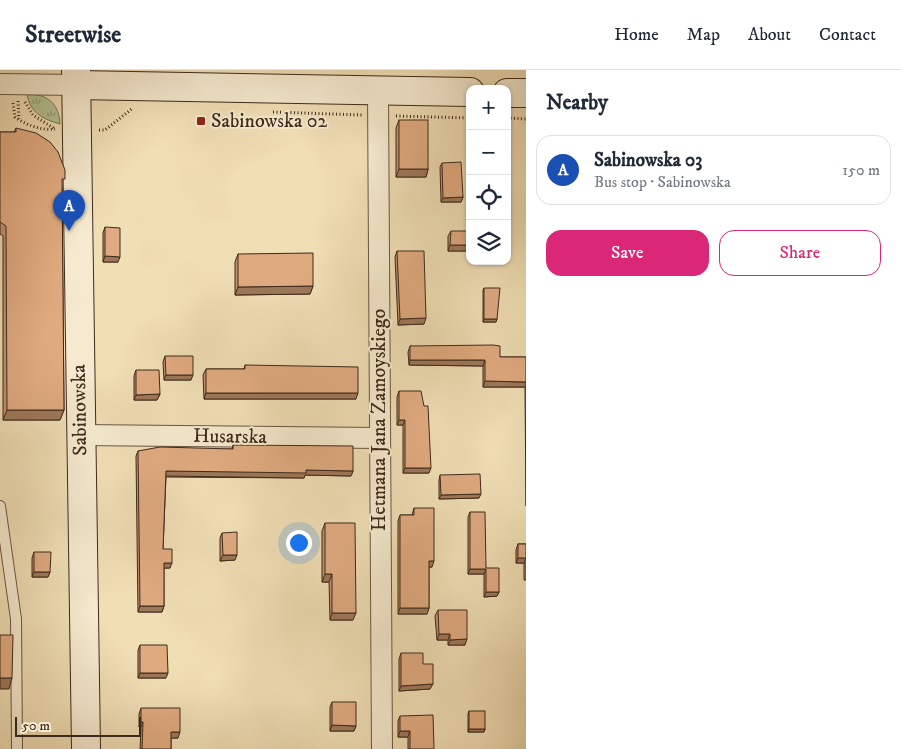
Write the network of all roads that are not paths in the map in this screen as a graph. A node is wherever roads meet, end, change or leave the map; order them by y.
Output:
1 (76, 77) edge
2 (0, 84) edge
3 (466, 92) edge
4 (511, 93) edge
5 (526, 93) edge
6 (378, 103) junction
7 (80, 435) junction
8 (379, 438) junction
9 (0, 506) edge
10 (4, 548) edge
11 (17, 749) edge
12 (86, 749) edge
13 (382, 749) edge

1 - 2 street
1 - 6 street
1 - 7 street, Sabinowska
3 - 6 street
4 - 5 street
6 - 8 street, Hetmana Jana Zamoyskiego
7 - 8 street, Husarska
7 - 12 street, Sabinowska
8 - 13 street, Hetmana Jana Zamoyskiego
9 - 10 lane
10 - 11 lane

